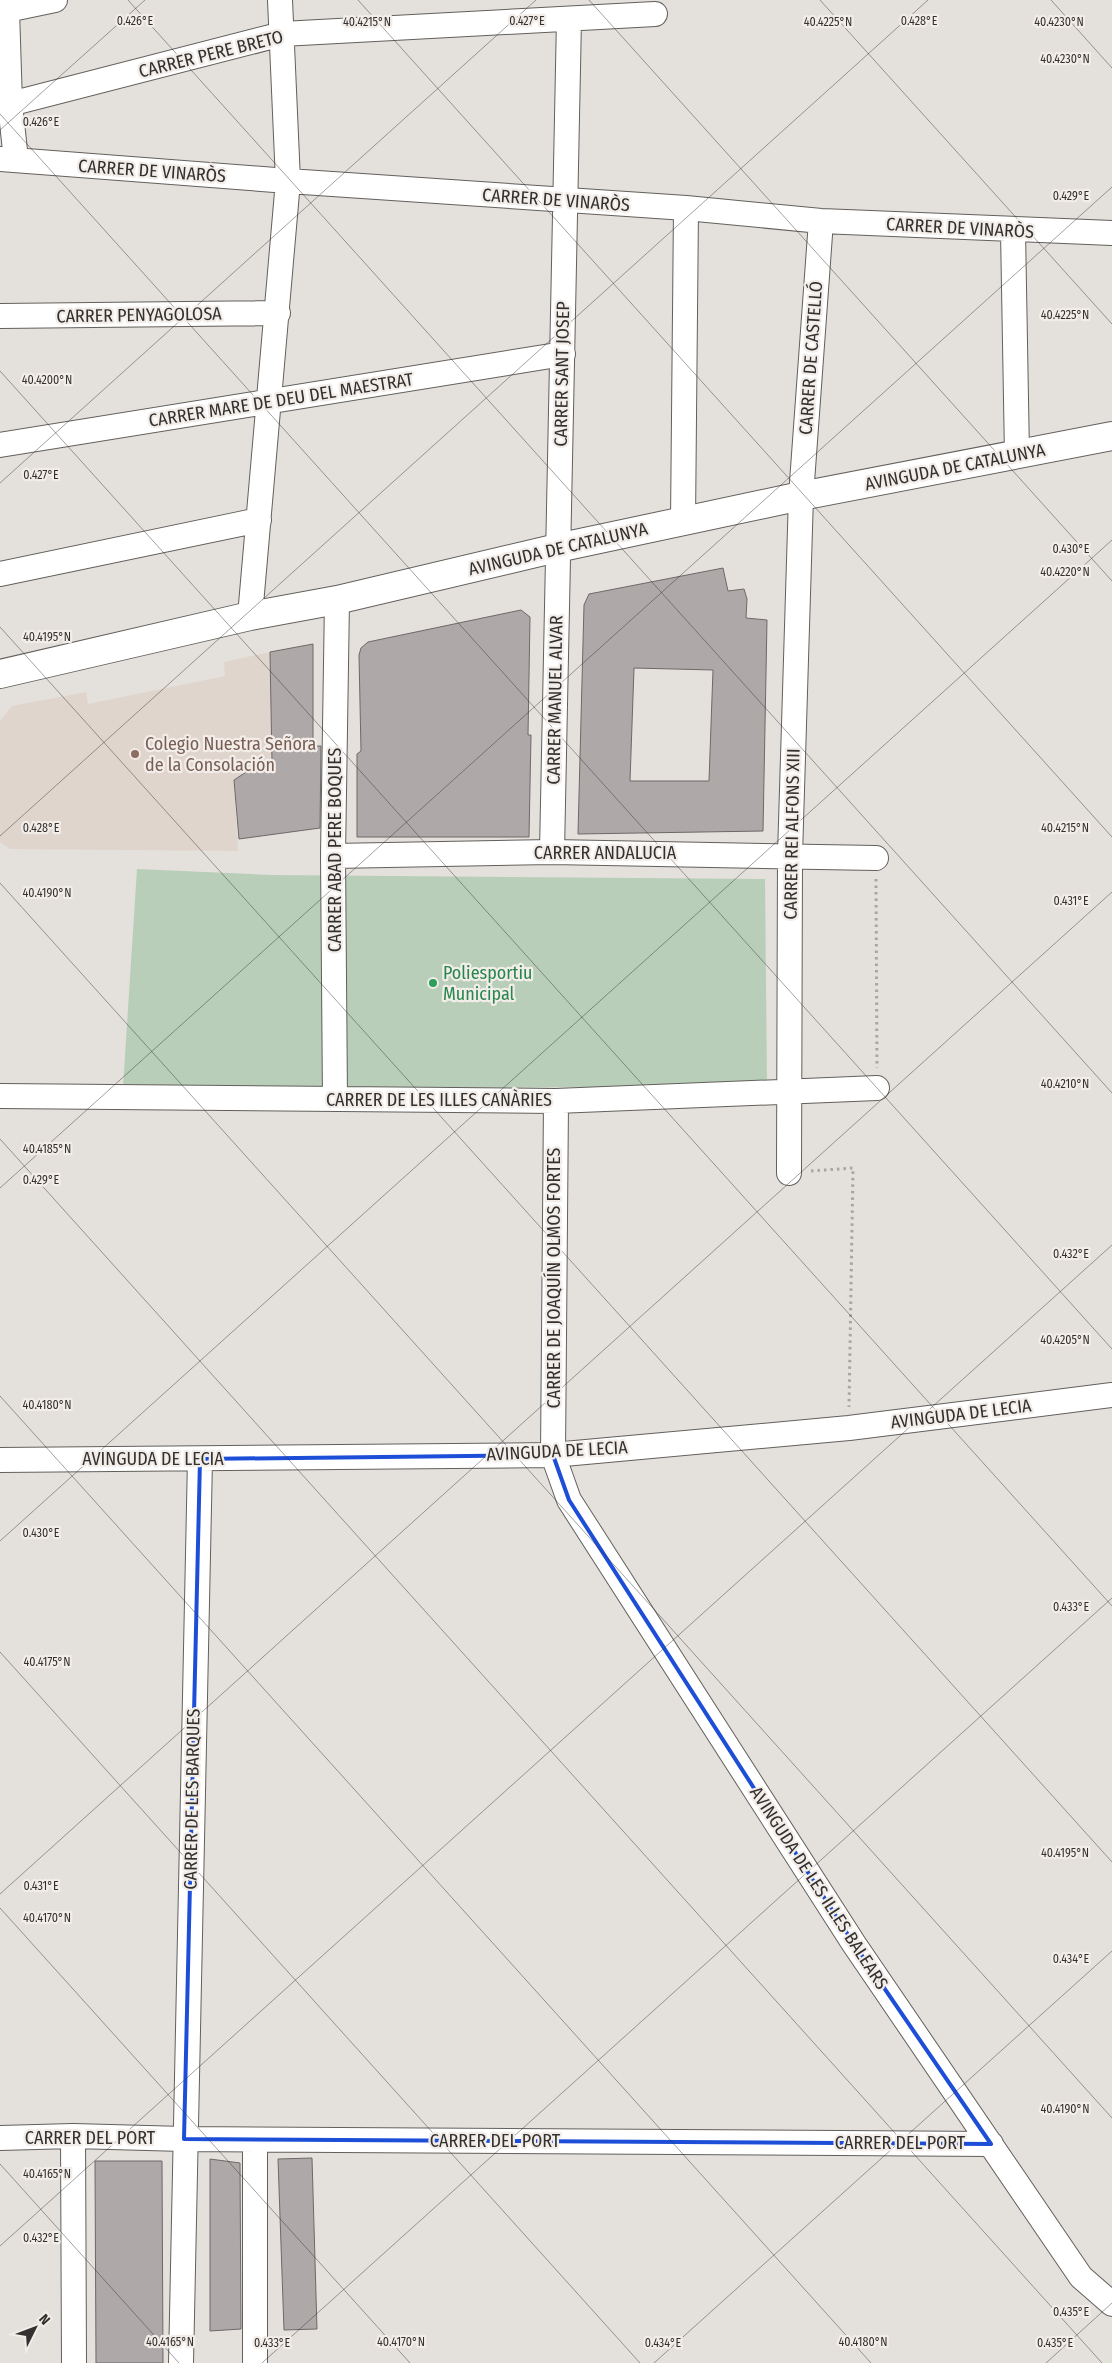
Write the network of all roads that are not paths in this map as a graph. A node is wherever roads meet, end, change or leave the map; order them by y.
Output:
1 (55, 0) edge
2 (280, 0) edge
3 (655, 14) dead end
4 (569, 19) junction
5 (282, 34) junction
6 (10, 104) junction
7 (8, 160) edge
8 (288, 181) junction
9 (566, 200) junction
10 (686, 208) junction
11 (821, 221) junction
12 (1013, 231) junction
13 (1112, 233) edge
14 (278, 313) junction
15 (0, 316) edge
16 (563, 354) junction
17 (270, 402) junction
18 (1112, 436) edge
19 (0, 445) edge
20 (1017, 455) junction
21 (801, 496) junction
22 (259, 520) junction
23 (683, 522) junction
24 (558, 548) junction
25 (0, 574) edge
26 (337, 600) junction
27 (250, 616) junction
28 (2, 672) edge
29 (552, 852) junction
30 (790, 855) junction
31 (334, 856) junction
32 (876, 858) road end
33 (877, 1088) road end
34 (789, 1091) junction
35 (0, 1096) edge
36 (335, 1099) junction
37 (556, 1101) junction
38 (789, 1173) road end
39 (1112, 1395) edge
40 (553, 1455) junction
41 (200, 1459) junction
42 (0, 1460) edge
43 (73, 2136) junction
44 (0, 2138) edge
45 (184, 2139) junction
46 (255, 2140) junction
47 (991, 2144) junction
48 (1112, 2304) edge
49 (74, 2363) edge
50 (180, 2363) edge
51 (255, 2363) edge

1 - 6 street
2 - 5 street
3 - 4 street, CARRER PERE BRETO
4 - 5 street, CARRER PERE BRETO
4 - 9 street, CARRER SANT JOSEP
5 - 6 street, CARRER PERE BRETO
5 - 8 street
6 - 7 street
7 - 8 street, CARRER DE VINARÒS
8 - 9 street, CARRER DE VINARÒS
8 - 14 street
9 - 10 street, CARRER DE VINARÒS
9 - 16 street, CARRER SANT JOSEP
10 - 11 street, CARRER DE VINARÒS
10 - 23 street
11 - 12 street, CARRER DE VINARÒS
11 - 21 street, CARRER DE CASTELLÓ
12 - 13 street, CARRER DE VINARÒS
12 - 20 street
14 - 15 street, CARRER PENYAGOLOSA
14 - 17 street
16 - 17 street, CARRER MARE DE DEU DEL MAESTRAT
16 - 24 street, CARRER SANT JOSEP
17 - 19 street, CARRER MARE DE DEU DEL MAESTRAT
17 - 22 street
18 - 20 street, AVINGUDA DE CATALUNYA
20 - 21 street, AVINGUDA DE CATALUNYA
21 - 23 street, AVINGUDA DE CATALUNYA
21 - 30 street, CARRER REI ALFONS XIII
22 - 25 street
22 - 27 street
23 - 24 street, AVINGUDA DE CATALUNYA
24 - 26 street, AVINGUDA DE CATALUNYA
24 - 29 street, CARRER MANUEL ALVAR
26 - 27 street, AVINGUDA DE CATALUNYA
26 - 31 street, CARRER ABAD PERE BOQUES
27 - 28 street, AVINGUDA DE CATALUNYA
29 - 30 street, CARRER ANDALUCIA
29 - 31 street, CARRER ANDALUCIA
30 - 32 street, CARRER ANDALUCIA
30 - 34 street, CARRER REI ALFONS XIII
31 - 36 street, CARRER ABAD PERE BOQUES
33 - 34 street, CARRER DE LES ILLES CANÀRIES
34 - 37 street, CARRER DE LES ILLES CANÀRIES
34 - 38 street, CARRER REI ALFONS XIII
35 - 36 street, CARRER DE LES ILLES CANÀRIES
36 - 37 street, CARRER DE LES ILLES CANÀRIES
37 - 40 street, CARRER DE JOAQUÍN OLMOS FORTES
39 - 40 street, AVINGUDA DE LECIA
40 - 41 street, AVINGUDA DE LECIA
40 - 47 street, AVINGUDA DE LES ILLES BALEARS
41 - 42 street, AVINGUDA DE LECIA
41 - 45 street, CARRER DE LES BARQUES
43 - 44 street, CARRER DEL PORT
43 - 45 street, CARRER DEL PORT
43 - 49 street
45 - 46 street, CARRER DEL PORT
45 - 50 street, CARRER DE LES BARQUES
46 - 47 street, CARRER DEL PORT
46 - 51 street
47 - 48 street, AVINGUDA DE LES ILLES BALEARS

